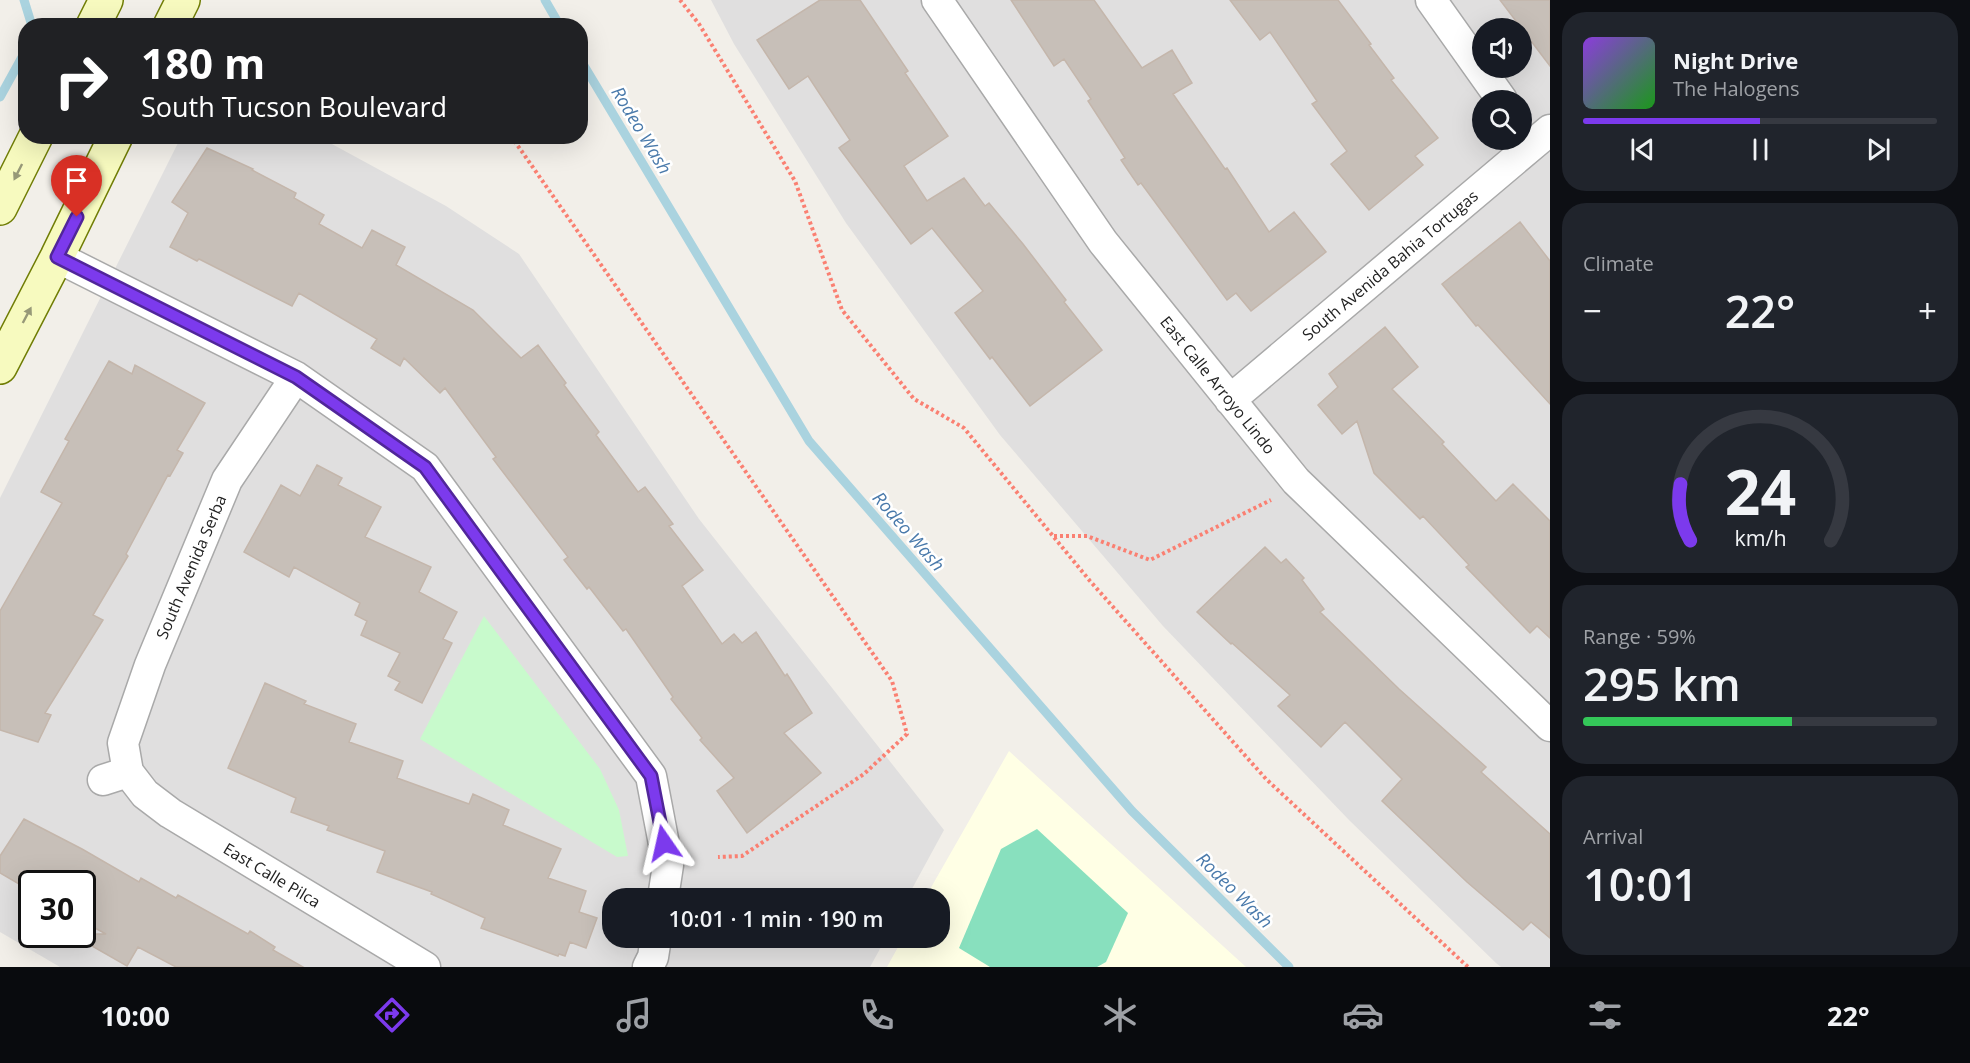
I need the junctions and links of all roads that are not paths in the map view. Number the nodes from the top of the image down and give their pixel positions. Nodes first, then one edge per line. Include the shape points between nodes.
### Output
1 (106, 0) edge
2 (183, 0) edge
3 (937, 0) edge
4 (1431, 0) edge
5 (97, 18) edge
6 (174, 18) edge
7 (1495, 90) edge
8 (1539, 140) edge
9 (32, 144) edge
10 (112, 144) edge
11 (0, 208) edge
12 (57, 257) junction
13 (0, 367) edge
14 (296, 377) junction
15 (1230, 400) junction
16 (1550, 726) edge
17 (115, 776) joint
18 (664, 888) edge
19 (654, 948) edge
20 (426, 967) edge
21 (648, 967) edge

1 - 5 main road
2 - 6 main road
3 - 15 street, East Calle Arroyo Lindo via 1102,242
4 - 7 street
8 - 15 street, South Avenida Bahia Tortugas
9 -> 11 main road
10 - 12 main road
13 -> 12 main road
12 - 14 street
14 - 17 street, South Avenida Serba via 227,480 150,665
14 - 18 street via 425,467 651,776 668,864
15 - 16 street, East Calle Arroyo Lindo via 1296,481
17 - 20 street, East Calle Pilca
19 - 21 street

